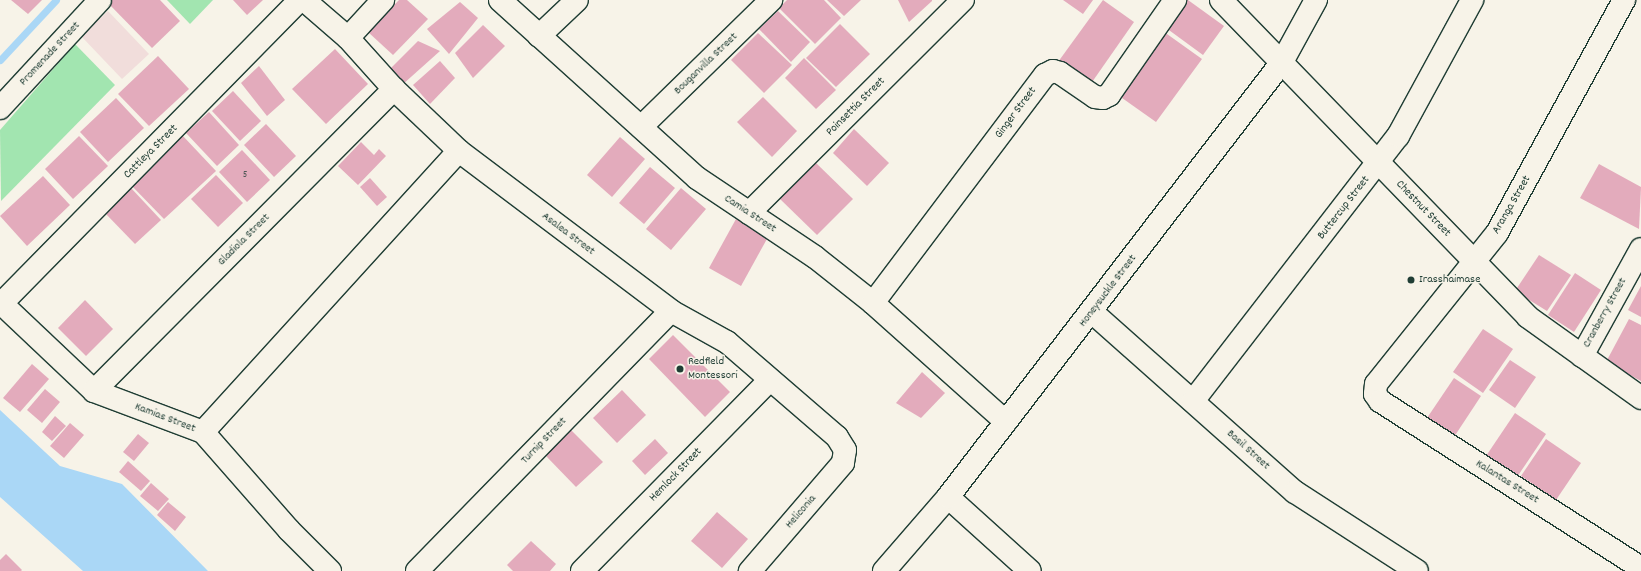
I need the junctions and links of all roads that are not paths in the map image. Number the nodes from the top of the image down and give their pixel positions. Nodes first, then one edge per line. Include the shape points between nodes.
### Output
1 (100, 0) edge
2 (300, 0) edge
3 (304, 0) edge
4 (383, 0) edge
5 (500, 0) edge
6 (577, 0) edge
7 (771, 0) edge
8 (962, 0) edge
9 (1175, 0) edge
10 (1221, 0) edge
11 (1316, 0) edge
12 (1472, 0) edge
13 (1624, 0) edge
14 (539, 36) junction
15 (348, 38) junction
16 (1282, 62) junction
17 (394, 89) junction
18 (0, 108) edge
19 (641, 127) junction
20 (459, 151) junction
21 (1379, 162) junction
22 (748, 213) junction
23 (1641, 249) edge
24 (1474, 262) junction
25 (1, 303) edge
26 (874, 303) junction
27 (670, 311) junction
28 (1092, 312) junction
29 (1582, 356) junction
30 (770, 380) junction
31 (94, 391) junction
32 (1375, 394) joint
33 (1641, 398) edge
34 (1193, 401) junction
35 (1006, 422) junction
36 (203, 432) junction
37 (845, 450) joint
38 (948, 498) junction
39 (1641, 568) edge
40 (330, 571) edge
41 (417, 571) edge
42 (582, 571) edge
43 (750, 571) edge
44 (884, 571) edge
45 (1030, 571) edge
46 (1417, 571) edge

1 - 18 street, Promenade Street
2 - 25 street, Cattleya Street
3 - 15 street, Asalea Street
4 - 15 street
5 - 14 street, Camia Street
6 - 14 street
7 - 19 street, Bouganvilla Street
8 - 22 street, Poinsettia Street
9 - 26 street, Ginger Street via 1109,95 1103,98 1096,97 1060,73 1053,71 1045,75
10 - 16 street, Chestnut Street
11 - 16 street, Honeysuckle Street
12 - 21 street, Buttercup Street via 1398,136
13 - 24 street, Aranga Street via 1497,233
14 - 19 street, Camia Street
15 - 17 street, Asalea Street
16 - 21 street, Chestnut Street
16 - 28 street, Honeysuckle Street
17 - 20 street, Asalea Street
17 - 31 street, Gladiola Street
19 - 22 street, Camia Street via 696,178
20 - 27 street, Asalea Street
20 - 36 street
21 - 24 street, Chestnut Street
21 - 34 street, Buttercup Street
22 - 26 street, Camia Street via 815,257
23 - 29 street, Cranberry Street
24 - 29 street, Chestnut Street via 1528,317
24 - 32 street, Aranga Street via 1376,384
25 - 31 street, Kamias Street
26 - 35 street, Camia Street
27 - 30 street, Asalea Street via 728,342
27 - 41 street, Turnip Street
28 - 34 street, Basil Street
28 - 35 street, Honeysuckle Street
29 - 33 street, Chestnut Street
30 - 37 street, Asalea Street via 837,437
30 - 42 street, Hemlock Street
31 - 36 street, Kamias Street
32 - 39 street, Kalantas Street via 1380,401
34 - 46 street, Basil Street via 1295,492
35 - 38 street, Honeysuckle Street
36 - 40 street, Kamias Street via 289,530
37 - 43 street, Heliconia via 843,463
38 - 44 street, Honeysuckle Street
38 - 45 street

